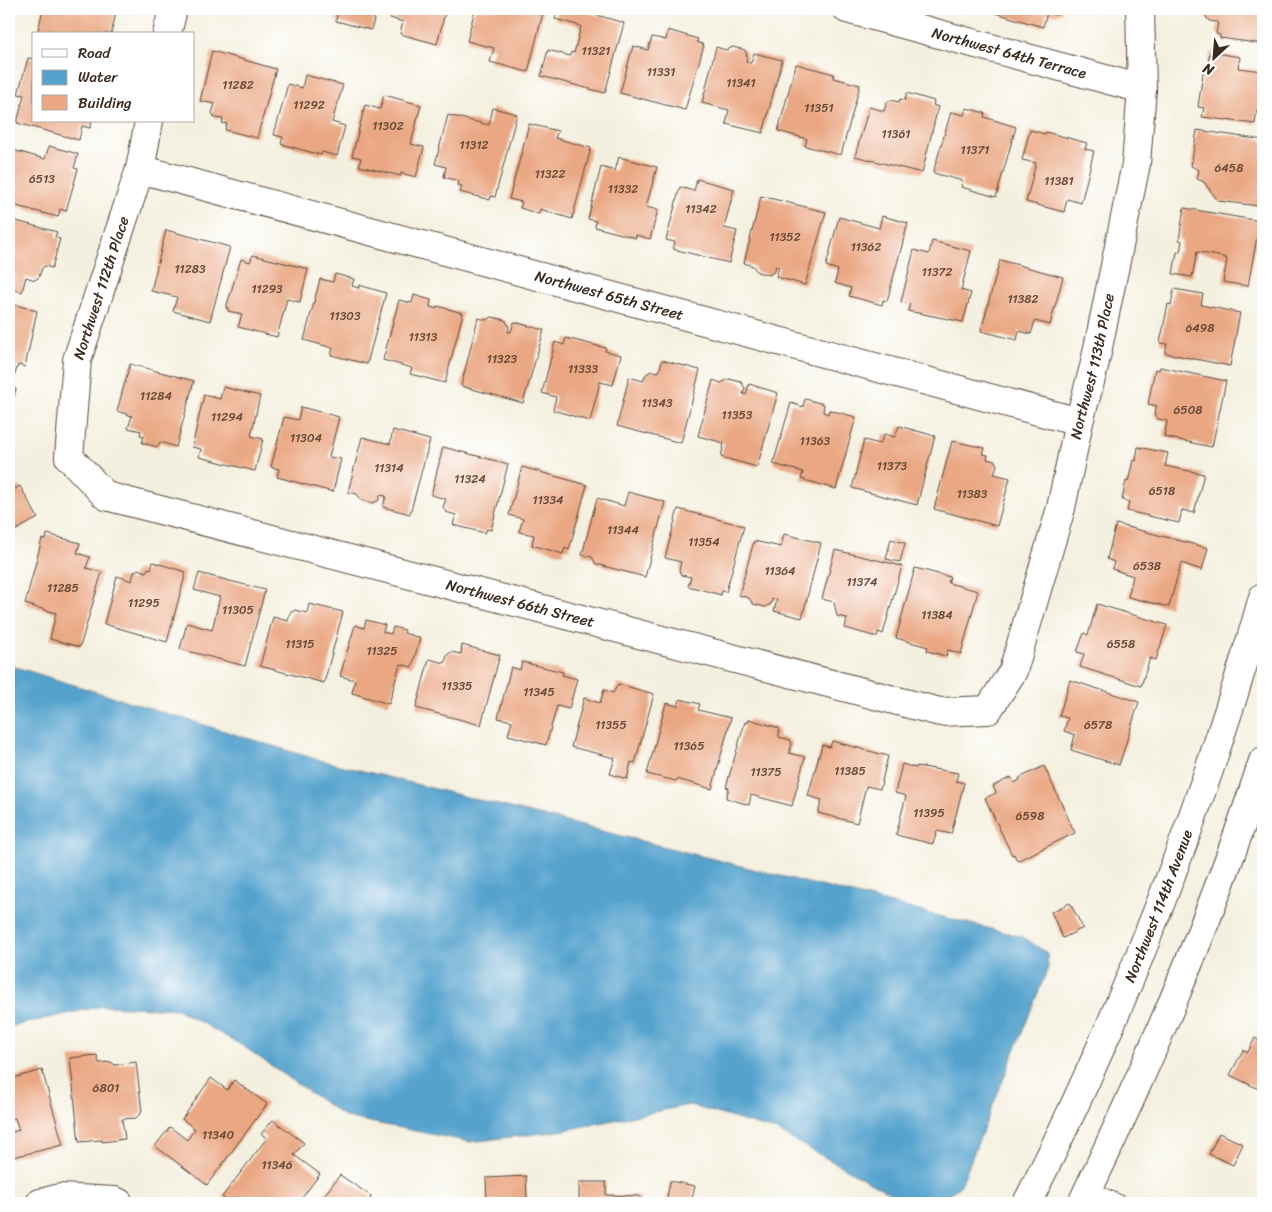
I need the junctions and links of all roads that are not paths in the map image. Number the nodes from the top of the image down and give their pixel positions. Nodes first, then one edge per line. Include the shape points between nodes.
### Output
1 (173, 9) edge
2 (847, 9) edge
3 (1140, 9) edge
4 (167, 32) edge
5 (1142, 89) junction
6 (149, 122) edge
7 (140, 169) junction
8 (1079, 422) junction
9 (70, 457) joint
10 (1263, 597) edge
11 (988, 710) joint
12 (1263, 760) edge
13 (1086, 1196) edge
14 (50, 1201) edge
15 (119, 1203) edge
16 (1027, 1203) edge
17 (1121, 1203) edge

1 - 4 street
2 - 5 street, Northwest 64th Terrace
3 - 5 street, Northwest 113th Place
5 - 8 street, Northwest 113th Place via 1136,164 1094,367
6 - 7 street, Northwest 112th Place
7 - 8 street, Northwest 65th Street
7 - 9 street, Northwest 112th Place via 77,360
8 - 11 street, Northwest 113th Place via 1061,508 1013,671
9 - 11 street, Northwest 66th Street via 106,496 940,712
10 - 16 street, Northwest 114th Avenue via 1200,795 1142,952
12 - 13 street via 1200,935 1144,1071
13 - 17 lane
14 - 15 street

